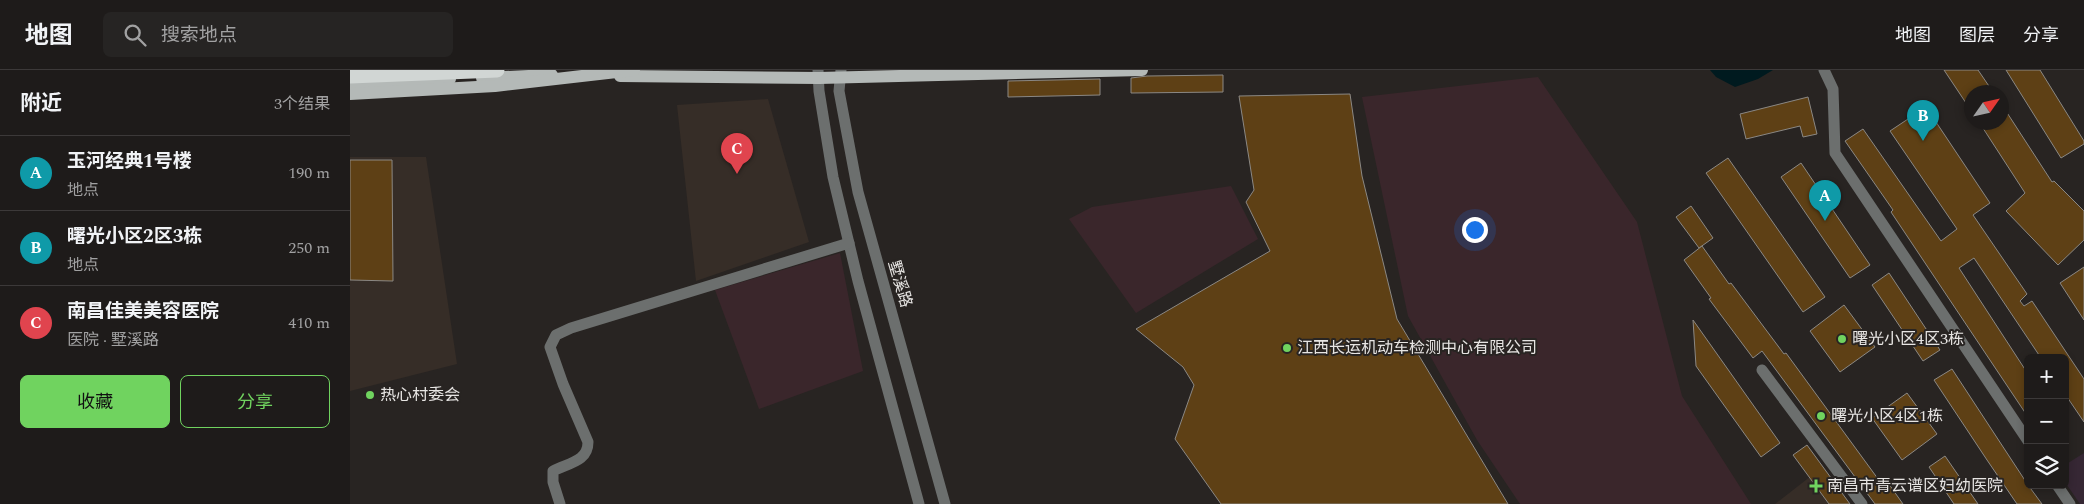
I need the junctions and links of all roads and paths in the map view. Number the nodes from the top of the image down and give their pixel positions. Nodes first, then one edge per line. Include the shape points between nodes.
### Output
1 (497, 70) edge
2 (634, 70) edge
3 (1142, 70) edge
4 (1824, 70) edge
5 (819, 74) edge
6 (840, 74) edge
7 (350, 76) edge
8 (350, 84) edge
9 (350, 94) edge
10 (849, 243) junction
11 (1762, 370) dead end
12 (2024, 435) edge
13 (2060, 489) edge
14 (560, 504) edge
15 (919, 504) edge
16 (945, 504) edge
17 (1862, 504) edge
18 (2070, 504) edge

1 - 7 highway
2 - 9 main road, bridge via 494,86
3 - 6 main road
4 - 12 street via 1834,89 1835,154
5 - 6 main road
5 - 8 main road via 535,75
5 - 10 street via 833,177
6 - 16 street, 墅溪路 via 839,91 858,192
10 - 14 street via 556,335 550,348 588,442 585,456 553,471
10 - 15 street
11 - 17 street
13 - 18 street

